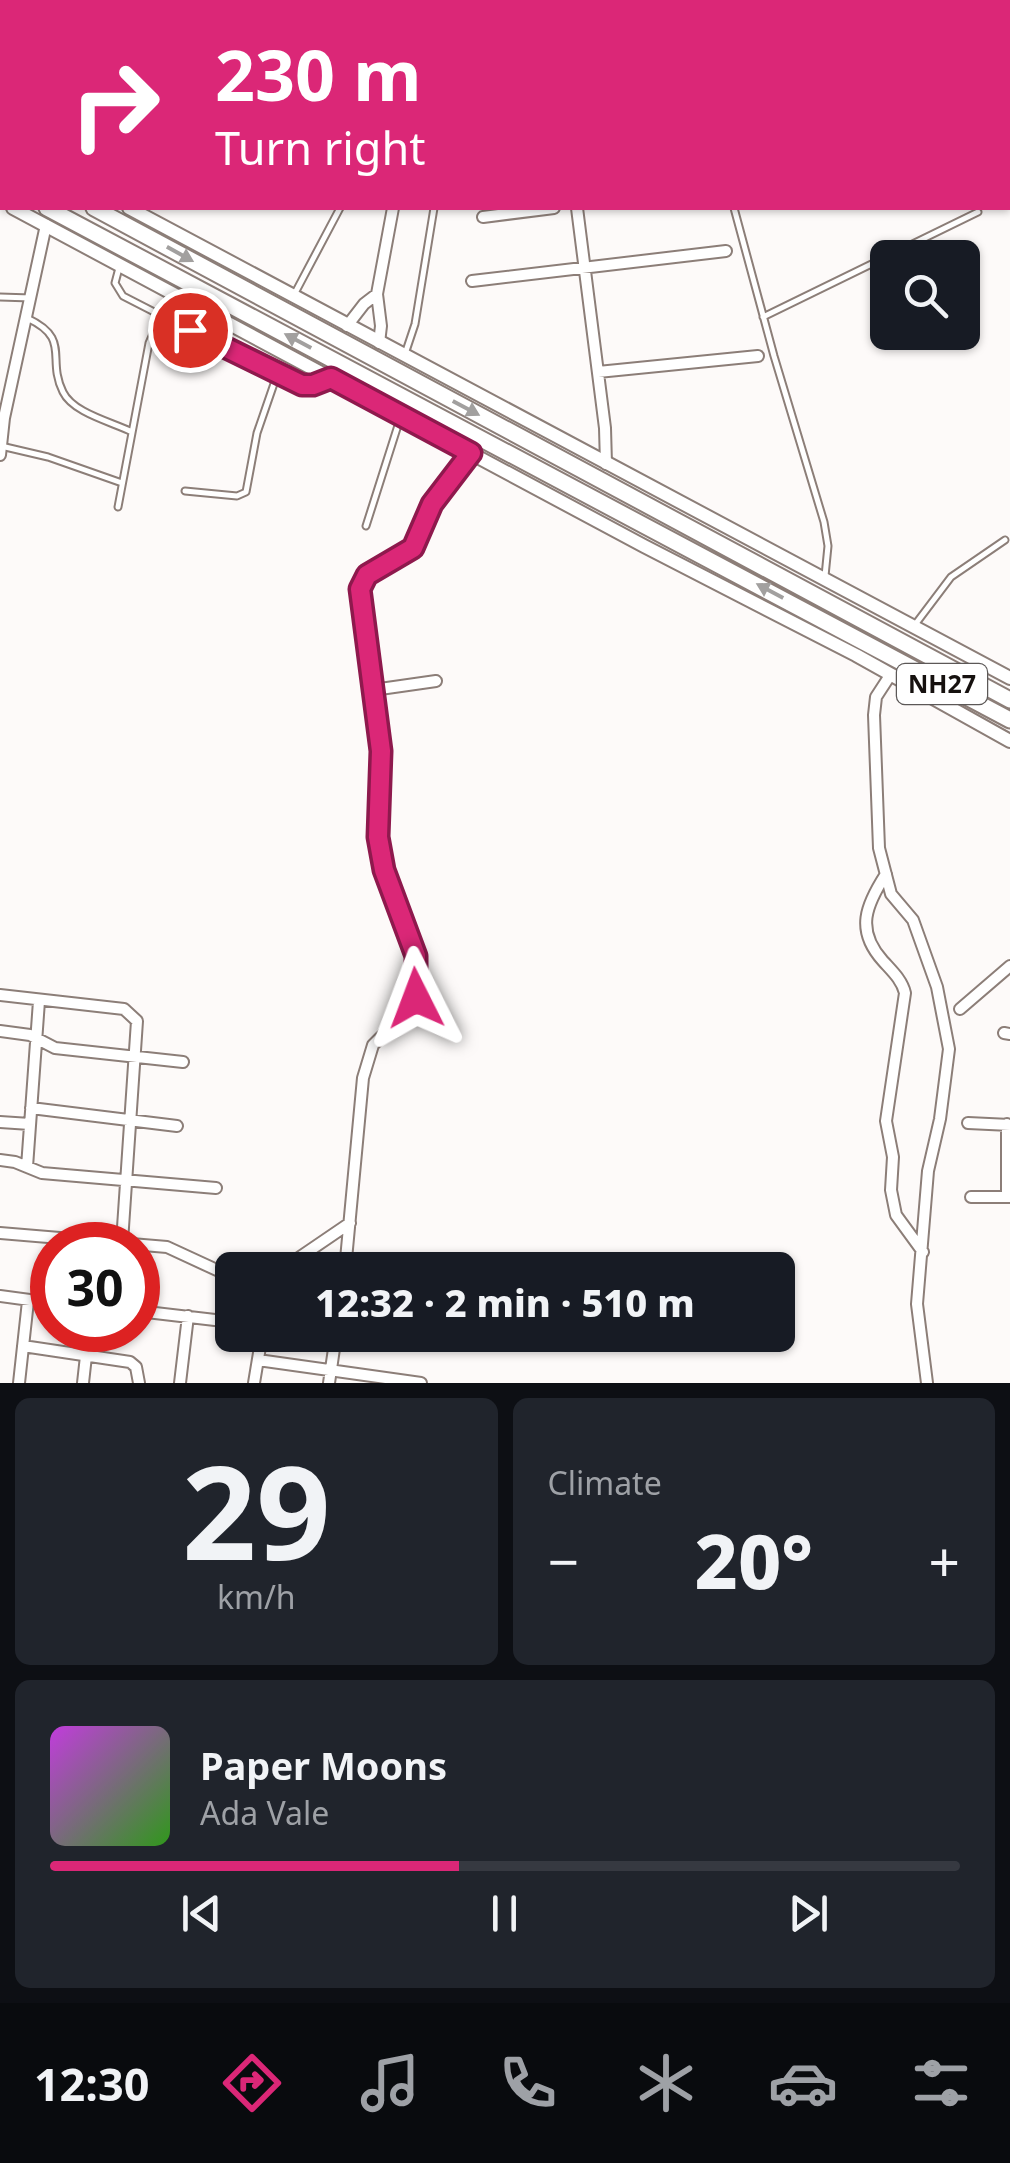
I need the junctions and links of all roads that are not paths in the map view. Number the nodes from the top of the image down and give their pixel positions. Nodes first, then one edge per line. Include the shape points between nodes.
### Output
1 (17, 210) edge
2 (52, 210) edge
3 (98, 210) edge
4 (134, 210) edge
5 (339, 210) edge
6 (393, 210) edge
7 (434, 210) edge
8 (536, 210) edge
9 (577, 210) edge
10 (735, 210) edge
11 (978, 212) dead end
12 (484, 216) dead end
13 (46, 225) junction
14 (726, 251) dead end
15 (120, 265) junction
16 (585, 268) junction
17 (472, 282) dead end
18 (172, 292) junction
19 (377, 294) junction
20 (293, 296) junction
21 (0, 297) edge
22 (31, 298) junction
23 (161, 316) junction
24 (764, 317) junction
25 (27, 318) junction
26 (347, 326) junction
27 (380, 343) junction
28 (404, 356) junction
29 (758, 356) dead end
30 (598, 372) junction
31 (277, 375) junction
32 (331, 378) junction
33 (401, 416) junction
34 (132, 432) junction
35 (1, 446) edge
36 (471, 453) junction
37 (0, 455) edge
38 (606, 464) junction
39 (122, 484) junction
40 (186, 491) dead end
41 (118, 507) dead end
42 (366, 526) dead end
43 (1005, 540) dead end
44 (824, 581) junction
45 (912, 628) junction
46 (889, 677) junction
47 (1010, 678) edge
48 (436, 681) dead end
49 (373, 690) junction
50 (1010, 700) edge
51 (1010, 720) edge
52 (1010, 741) edge
53 (886, 874) junction
54 (1010, 966) edge
55 (0, 995) edge
56 (39, 1001) junction
57 (960, 1009) dead end
58 (0, 1032) edge
59 (36, 1037) junction
60 (135, 1056) junction
61 (183, 1062) dead end
62 (31, 1108) junction
63 (130, 1120) junction
64 (0, 1122) edge
65 (968, 1123) dead end
66 (30, 1124) junction
67 (1009, 1124) edge
68 (177, 1126) dead end
69 (0, 1160) edge
70 (27, 1167) junction
71 (125, 1180) junction
72 (216, 1188) dead end
73 (971, 1197) dead end
74 (1009, 1197) edge
75 (123, 1222) edge
76 (350, 1222) junction
77 (0, 1233) edge
78 (30, 1235) edge
79 (160, 1246) edge
80 (307, 1252) edge
81 (346, 1252) edge
82 (923, 1252) junction
83 (215, 1269) edge
84 (0, 1296) edge
85 (28, 1301) joint
86 (160, 1313) edge
87 (188, 1316) junction
88 (215, 1320) edge
89 (23, 1346) junction
90 (259, 1352) edge
91 (334, 1352) edge
92 (86, 1356) junction
93 (258, 1360) junction
94 (330, 1377) edge
95 (402, 1382) edge
96 (20, 1383) edge
97 (83, 1383) edge
98 (140, 1383) edge
99 (180, 1383) edge
100 (254, 1383) edge
101 (420, 1383) edge
102 (927, 1383) edge

1 - 13 street
51 -> 2 highway, NH27
3 -> 50 highway, NH27
4 - 20 street
5 - 20 lane
6 - 19 street
7 - 28 lane
8 - 12 street
9 - 16 street
10 - 24 lane
11 - 24 lane
13 - 15 street
13 - 22 street
14 - 16 street
15 - 18 street
15 - 23 lane via 117,290
16 - 17 street
16 - 30 street
18 - 23 lane
18 - 32 street
19 - 26 street
19 - 27 street
20 - 26 street
21 - 22 lane
22 - 25 street
23 - 31 lane
23 - 34 lane
24 - 44 lane via 824,522
25 - 34 lane via 54,340 60,383 70,400
25 - 35 street
26 - 27 street
27 - 28 street
28 - 38 street
29 - 30 street
30 - 38 street
31 - 32 lane via 302,385
31 - 40 lane via 246,492
32 - 33 street
33 - 36 street
33 - 42 lane
34 - 39 lane
35 - 37 street
35 - 39 lane
36 - 46 street
36 - 49 street via 432,504 413,548 362,581
38 - 44 street
39 - 41 lane
43 - 45 lane via 951,577
44 - 45 street
45 - 47 street
46 - 52 street
46 - 53 street via 876,696 874,715 876,831
48 - 49 street
49 - 76 street via 381,751 378,837 418,966 418,990 373,1045 363,1078
53 - 82 street via 891,894 916,928 949,1049 928,1171
53 - 82 street via 869,900 867,934 906,993 886,1121 892,1201 900,1225
54 - 57 street
55 - 56 street
56 - 59 street
56 - 60 street via 124,1009 137,1021
58 - 59 street
59 - 60 street via 55,1048
59 - 62 street
60 - 61 street
60 - 63 street
62 - 63 street
62 - 66 street
63 - 68 street
63 - 71 street
64 - 66 street
65 - 67 street
66 - 70 street
67 - 74 street
69 - 70 street
70 - 71 street
71 - 72 street
71 - 75 street
73 - 74 street
76 - 80 street
76 - 81 street
77 - 78 street
79 - 83 street
82 - 102 street via 917,1314
84 - 85 street
85 - 89 street
86 - 87 street
87 - 88 street
87 - 99 street
89 - 92 street
89 - 96 street
90 - 93 street
91 - 94 street
92 - 97 street
92 - 98 street via 130,1362
93 - 94 street
93 - 100 street
94 - 95 street
95 - 101 street

